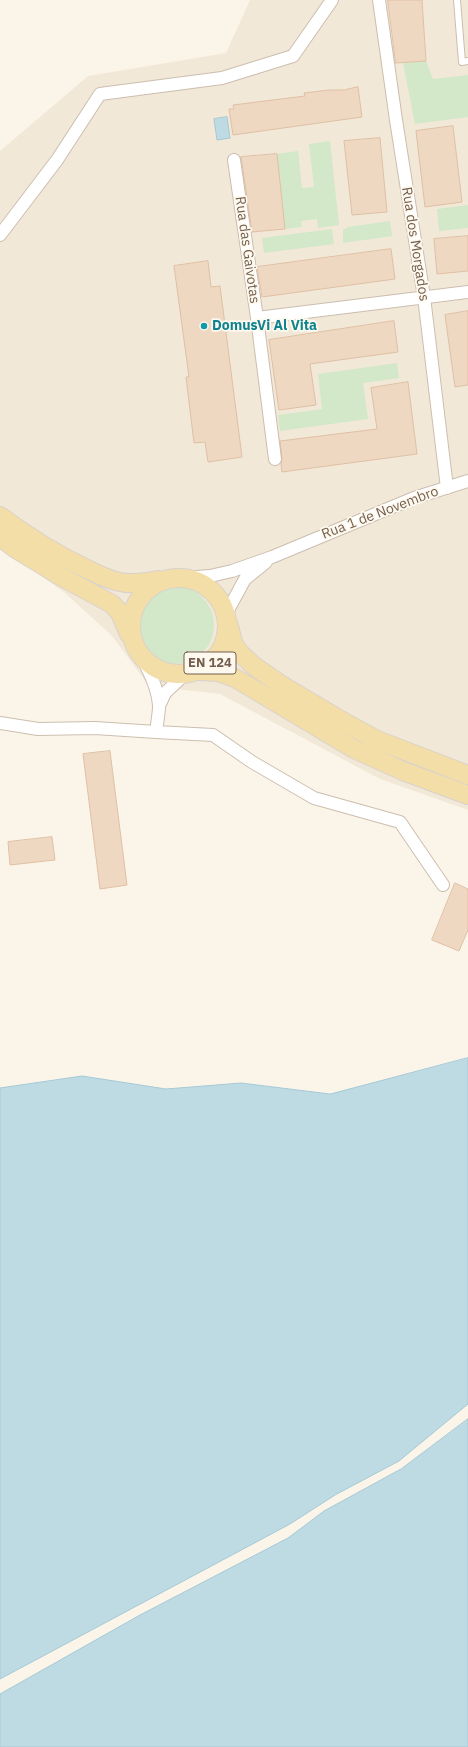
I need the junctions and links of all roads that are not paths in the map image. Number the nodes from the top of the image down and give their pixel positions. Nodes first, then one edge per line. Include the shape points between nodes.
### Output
1 (332, 0) edge
2 (379, 0) edge
3 (458, 0) edge
4 (468, 61) edge
5 (234, 160) dead end
6 (0, 235) edge
7 (468, 292) edge
8 (424, 297) junction
9 (257, 318) junction
10 (275, 458) dead end
11 (468, 482) edge
12 (447, 488) junction
13 (0, 516) edge
14 (0, 538) edge
15 (272, 556) junction
16 (179, 578) junction
17 (226, 618) junction
18 (138, 651) junction
19 (192, 672) junction
20 (159, 706) junction
21 (0, 723) edge
22 (156, 732) junction
23 (468, 775) edge
24 (468, 795) edge
25 (443, 885) dead end

1 - 6 street via 293,56 222,78 100,94 57,160
2 - 8 street, Rua dos Morgados
3 - 4 lane via 462,62
5 - 9 street, Rua das Gaivotas
7 - 8 street
8 - 9 street
8 - 12 street, Rua dos Morgados
9 - 10 street, Rua das Gaivotas
11 - 12 street, Rua 1 de Novembro
12 - 15 street, Rua 1 de Novembro via 414,498
13 - 16 main road, EN 124 via 68,560 104,578 136,584
14 - 18 main road, EN 124 via 62,577 112,604 120,614
15 - 16 street via 232,571 210,576
15 - 17 street via 245,579
16 - 17 main road, EN 124 via 198,581 210,589 220,600
16 - 18 main road via 160,581 147,589 138,601 132,614 131,629
17 - 19 main road, EN 124 via 226,637 221,650 211,662
17 - 23 main road, EN 124 via 234,645 240,653 280,684 377,740
18 - 19 main road, EN 124 via 155,668 169,674
18 - 20 street via 152,678
19 - 20 street via 165,693
19 - 24 main road, EN 124 via 218,672 235,678 354,749 403,772
20 - 22 street
21 - 22 street via 38,729 96,728
22 - 25 street via 213,735 252,762 314,798 400,822

